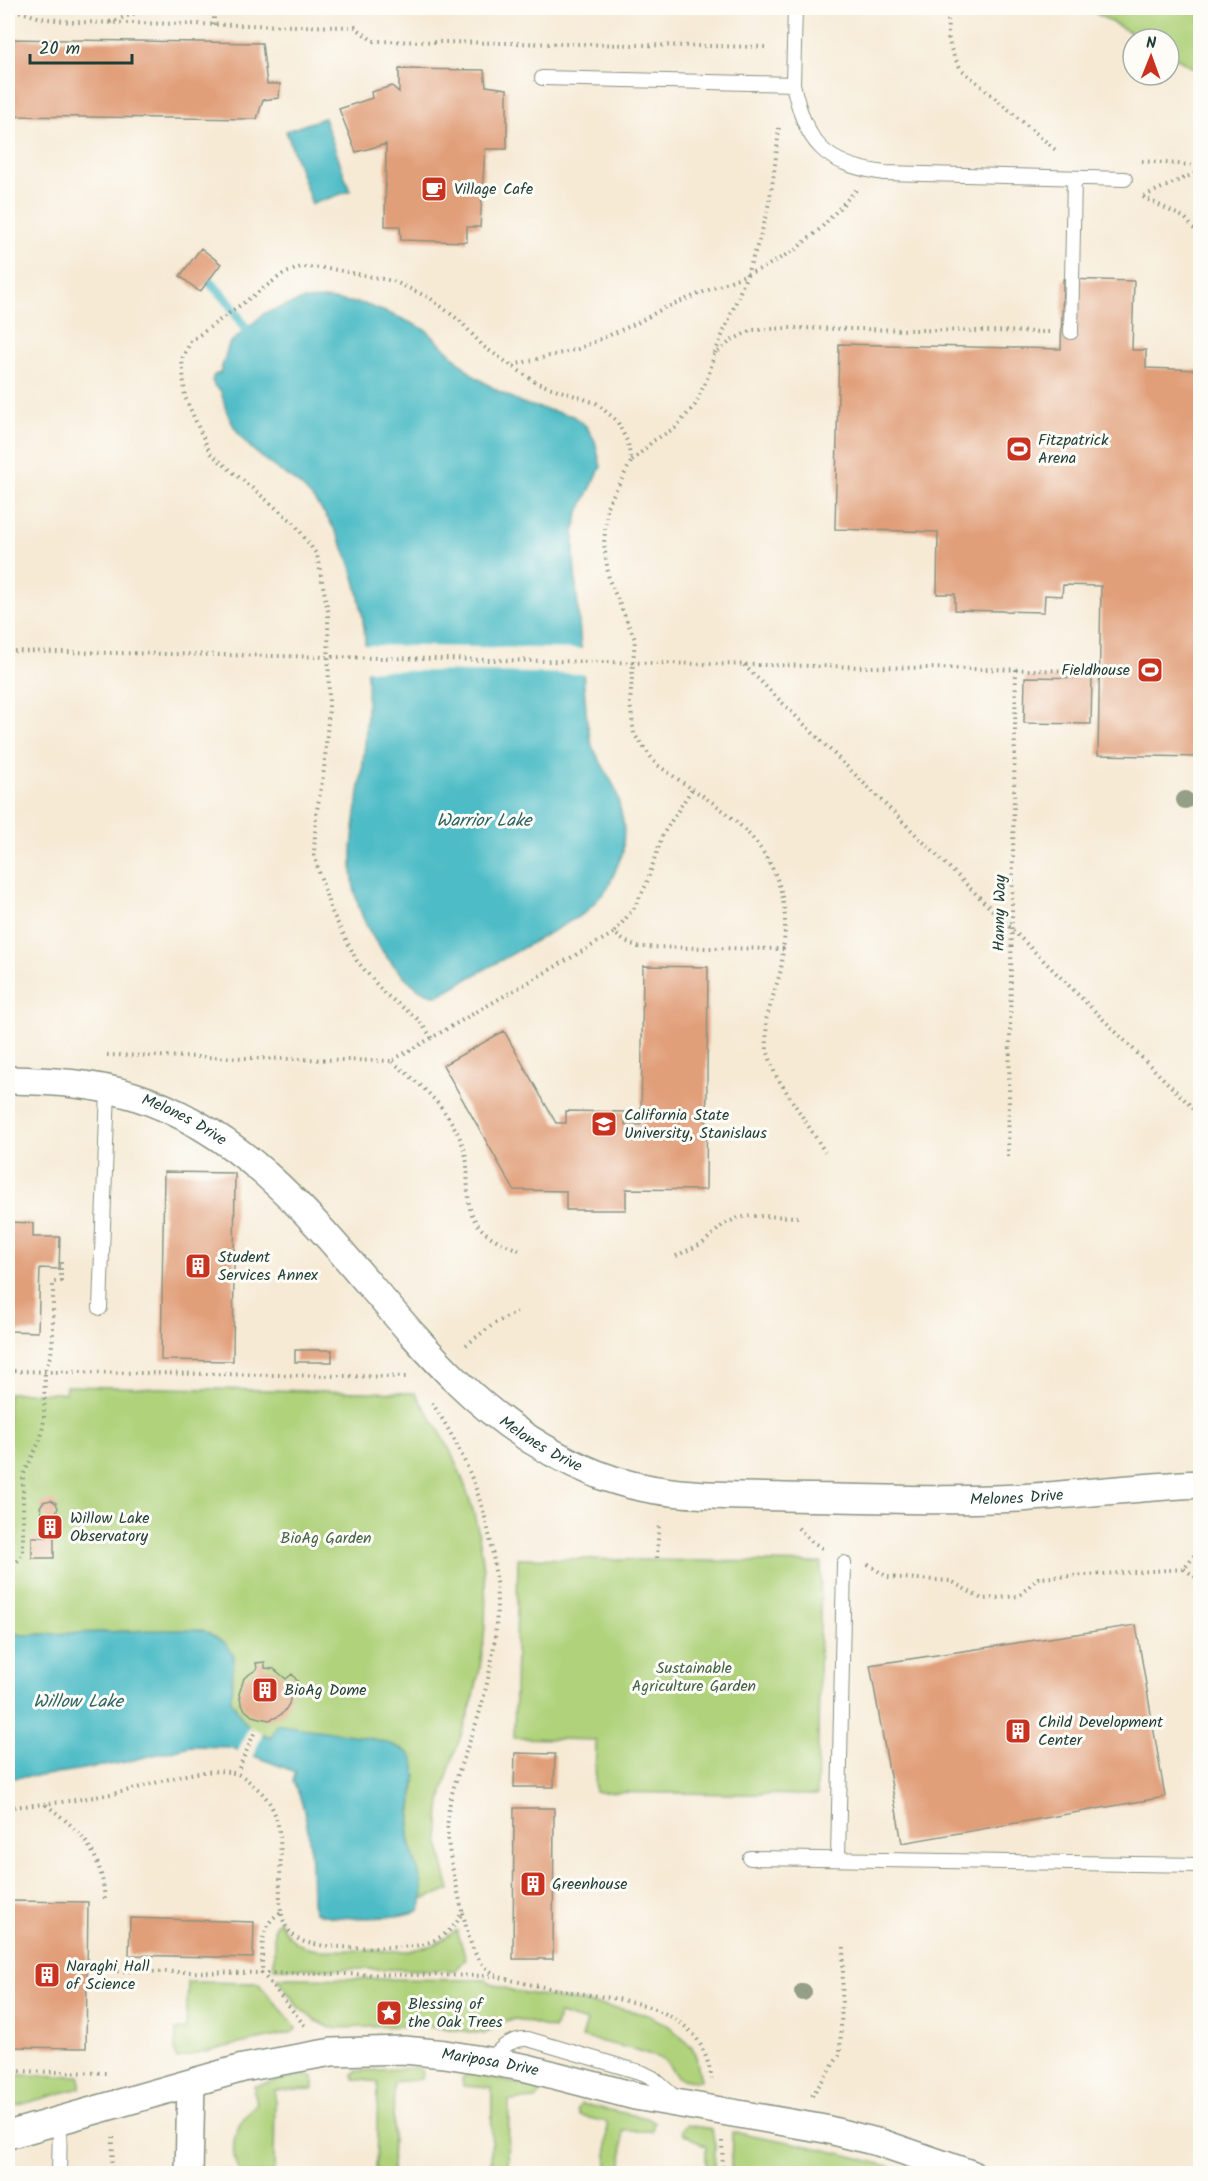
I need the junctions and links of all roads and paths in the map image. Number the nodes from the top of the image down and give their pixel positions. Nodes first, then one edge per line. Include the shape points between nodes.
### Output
1 (8, 8) edge
2 (150, 8) edge
3 (214, 8) edge
4 (795, 8) edge
5 (950, 8) edge
6 (106, 23) junction
7 (214, 25) junction
8 (779, 47) dead end
9 (542, 78) dead end
10 (793, 84) junction
11 (779, 125) dead end
12 (1064, 157) dead end
13 (1132, 160) dead end
14 (1200, 169) edge
15 (1074, 178) junction
16 (1125, 179) dead end
17 (859, 187) dead end
18 (1200, 236) edge
19 (746, 274) junction
20 (1071, 332) joint
21 (714, 355) junction
22 (512, 366) junction
23 (631, 462) junction
24 (8, 651) edge
25 (330, 657) junction
26 (632, 663) junction
27 (743, 664) junction
28 (1016, 669) junction
29 (1088, 670) dead end
30 (692, 789) junction
31 (1012, 930) junction
32 (614, 933) junction
33 (783, 949) junction
34 (432, 1038) junction
35 (97, 1056) dead end
36 (391, 1060) junction
37 (8, 1080) edge
38 (108, 1089) junction
39 (1200, 1115) edge
40 (825, 1152) dead end
41 (1008, 1157) dead end
42 (802, 1217) dead end
43 (519, 1250) dead end
44 (676, 1256) dead end
45 (61, 1259) dead end
46 (100, 1308) dead end
47 (517, 1312) dead end
48 (458, 1351) dead end
49 (8, 1371) edge
50 (45, 1371) junction
51 (415, 1378) dead end
52 (426, 1394) dead end
53 (1200, 1484) edge
54 (659, 1512) dead end
55 (794, 1524) dead end
56 (1200, 1548) edge
57 (657, 1558) dead end
58 (844, 1563) junction
59 (8, 1569) edge
60 (1184, 1569) junction
61 (1200, 1580) edge
62 (256, 1729) dead end
63 (238, 1768) dead end
64 (46, 1805) junction
65 (8, 1807) edge
66 (750, 1858) dead end
67 (838, 1859) junction
68 (1200, 1865) edge
69 (105, 1903) dead end
70 (462, 1911) junction
71 (280, 1913) junction
72 (844, 1943) dead end
73 (105, 1971) dead end
74 (262, 1973) junction
75 (496, 1976) junction
76 (311, 2033) dead end
77 (8, 2071) edge
78 (110, 2073) dead end
79 (712, 2082) dead end
80 (191, 2084) junction
81 (808, 2101) dead end
82 (60, 2121) junction
83 (8, 2135) edge
84 (113, 2137) dead end
85 (722, 2139) dead end
86 (192, 2171) edge
87 (59, 2174) edge
88 (112, 2174) edge
89 (723, 2174) edge
90 (971, 2174) edge

1 - 6 path via 40,18
2 - 6 path
3 - 7 path
4 - 10 lane
5 - 12 path via 946,27 952,54 961,69
6 - 7 path
7 - 8 path via 355,27 373,41
9 - 10 lane
10 - 15 lane via 810,135 830,155 857,168 884,173
11 - 19 path via 764,223
13 - 14 path
14 - 18 path via 1142,196 1185,218
15 - 16 lane
15 - 20 lane
17 - 19 path via 796,249
19 - 21 path
19 - 22 path via 578,349
20 - 21 path via 752,330
21 - 23 path via 695,405 675,428 653,441
22 - 23 path via 537,382 596,403 617,421 628,443
22 - 25 path via 430,298 393,281 327,268 301,267 283,274 191,341 182,359 185,397 210,453 294,523 317,555 328,611
23 - 26 path via 607,506 604,544 609,580 635,639
24 - 25 path
25 - 26 path
25 - 34 path via 324,770 314,855 330,908 357,961 385,994 418,1019
26 - 27 path
26 - 30 path via 630,703 634,734 656,764
27 - 28 path
27 - 31 path
28 - 29 path
28 - 31 path, Hanny Way
30 - 32 path via 663,834 634,908
30 - 33 path via 742,825 762,849 776,875 784,905
31 - 39 path
31 - 41 path, Hanny Way
32 - 33 path via 638,947
32 - 34 path
33 - 40 path via 766,1020 767,1050 775,1074
34 - 36 path
35 - 36 path
36 - 43 path via 426,1089 454,1129 465,1152 473,1217 483,1232
37 - 38 street, Melones Drive
38 - 46 lane
38 - 53 street, Melones Drive via 136,1097 197,1125 262,1171 312,1218 474,1398 536,1444 601,1476 700,1495 919,1499 1019,1498
42 - 44 path via 738,1218 724,1224 703,1243
45 - 50 path via 61,1281 53,1282 53,1335
47 - 48 path
49 - 50 path
50 - 51 path
50 - 59 path via 43,1429 23,1476 23,1552
52 - 70 path via 450,1431 476,1486 495,1577 496,1626 488,1678 448,1814 449,1843
54 - 57 path
55 - 58 path
56 - 60 path
58 - 60 path via 868,1564 887,1577 951,1581 982,1599 1019,1596 1038,1578
58 - 67 lane
60 - 61 path
62 - 63 path
64 - 65 path
64 - 69 path via 91,1847 102,1875
64 - 71 path via 196,1774 236,1774 261,1792 278,1819
66 - 67 lane
67 - 68 lane
70 - 71 path via 453,1927 439,1938 395,1947 314,1945 289,1931
70 - 75 path via 475,1955
71 - 74 path via 264,1932
72 - 81 path via 840,2054
73 - 74 path
74 - 75 path
74 - 76 path
75 - 79 path via 632,2001 665,2014 693,2034
77 - 78 path
80 - 82 street, Mariposa Drive
80 - 86 street
80 - 90 street, Mariposa Drive via 243,2068 332,2052 404,2050 445,2054 527,2068 624,2094 852,2135
82 - 83 street, Mariposa Drive
82 - 87 lane
84 - 88 path
85 - 89 path

